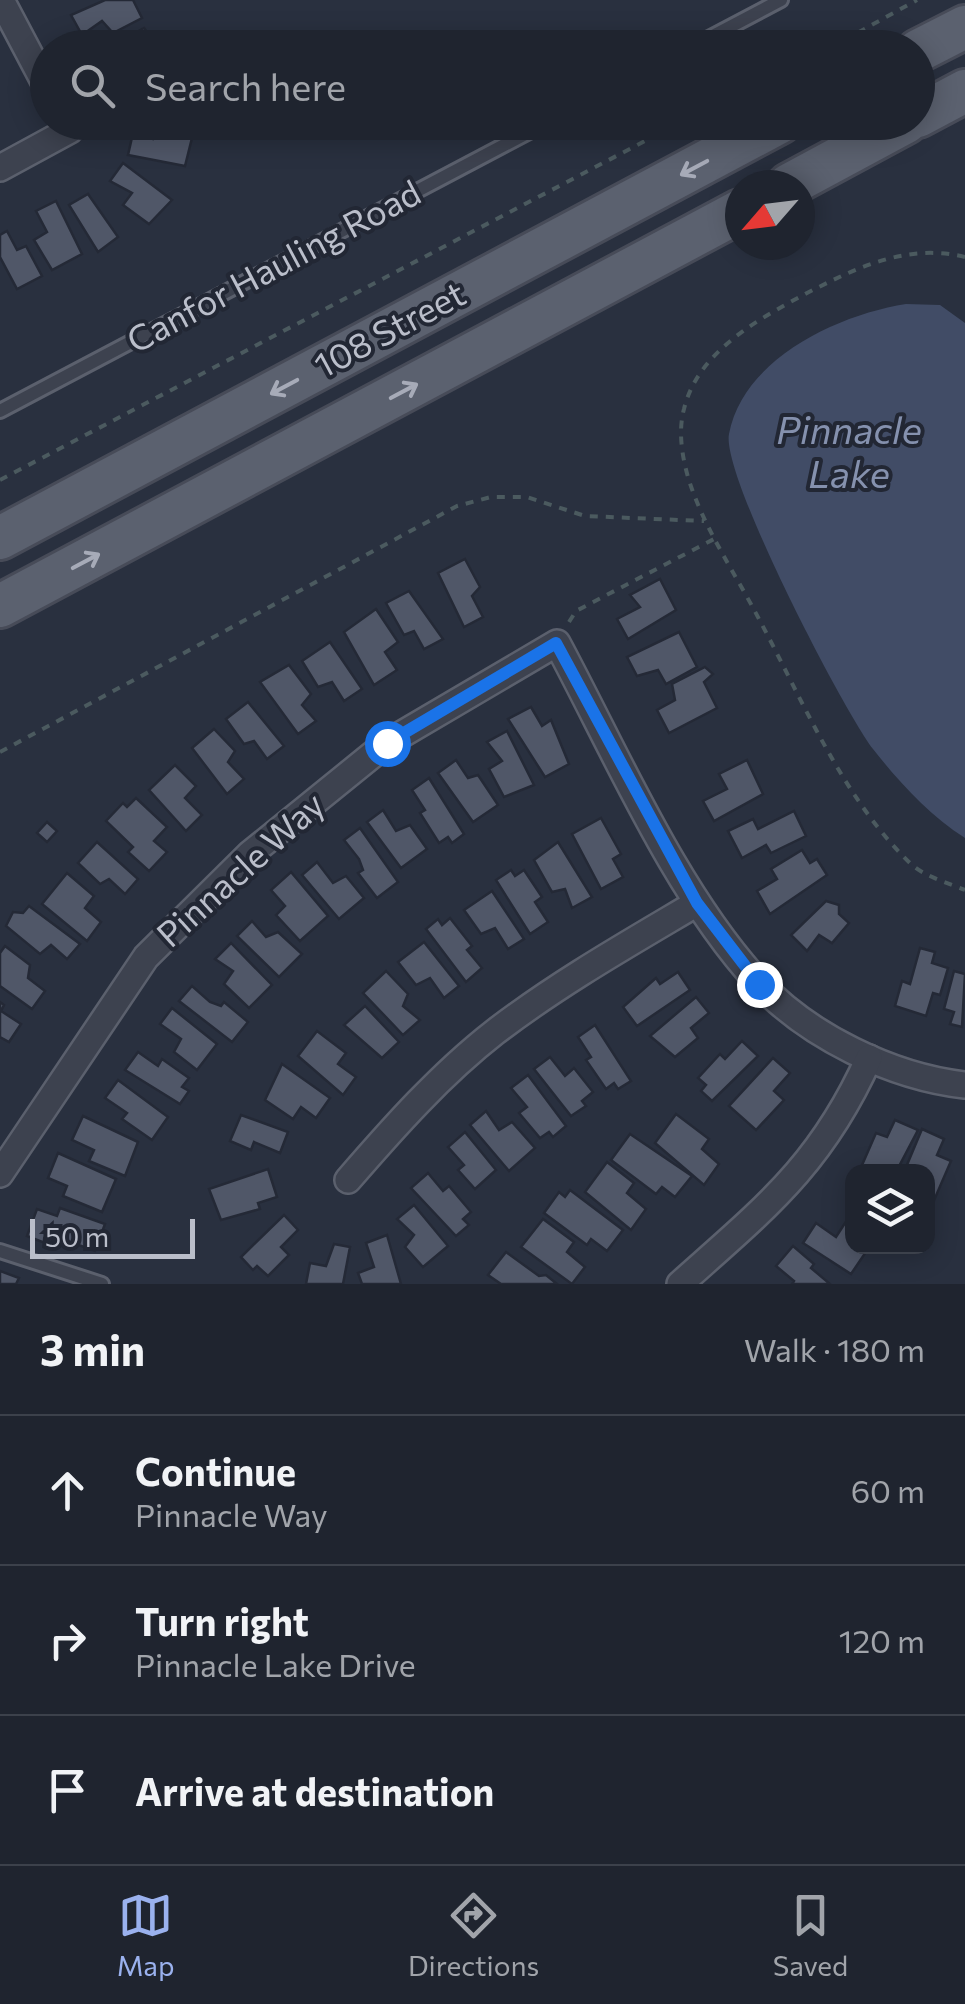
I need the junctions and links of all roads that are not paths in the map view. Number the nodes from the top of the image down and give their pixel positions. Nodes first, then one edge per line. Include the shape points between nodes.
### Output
1 (0, 0) edge
2 (781, 0) edge
3 (965, 27) edge
4 (724, 30) edge
5 (935, 43) edge
6 (30, 56) edge
7 (965, 91) edge
8 (935, 107) edge
9 (45, 140) edge
10 (514, 140) edge
11 (746, 140) edge
12 (873, 140) edge
13 (0, 168) edge
14 (815, 171) edge
15 (725, 219) edge
16 (0, 411) edge
17 (0, 538) edge
18 (0, 606) edge
19 (697, 903) junction
20 (868, 1058) junction
21 (965, 1085) edge
22 (0, 1174) edge
23 (348, 1180) dead end
24 (0, 1251) edge
25 (102, 1284) edge
26 (680, 1284) edge

1 - 6 street
2 - 4 lane
3 - 5 main road
7 - 8 main road
9 - 13 street
10 - 16 lane, Canfor Hauling Road
11 -> 17 main road, 108 Street
12 - 14 main road
18 -> 15 main road, 108 Street
19 - 20 street via 759,984
19 - 22 street, Pinnacle Way via 556,643 387,743 250,854 146,957
19 - 23 street via 568,979 492,1035 396,1124
20 - 21 street
20 - 26 street via 844,1114 788,1189
24 - 25 lane

